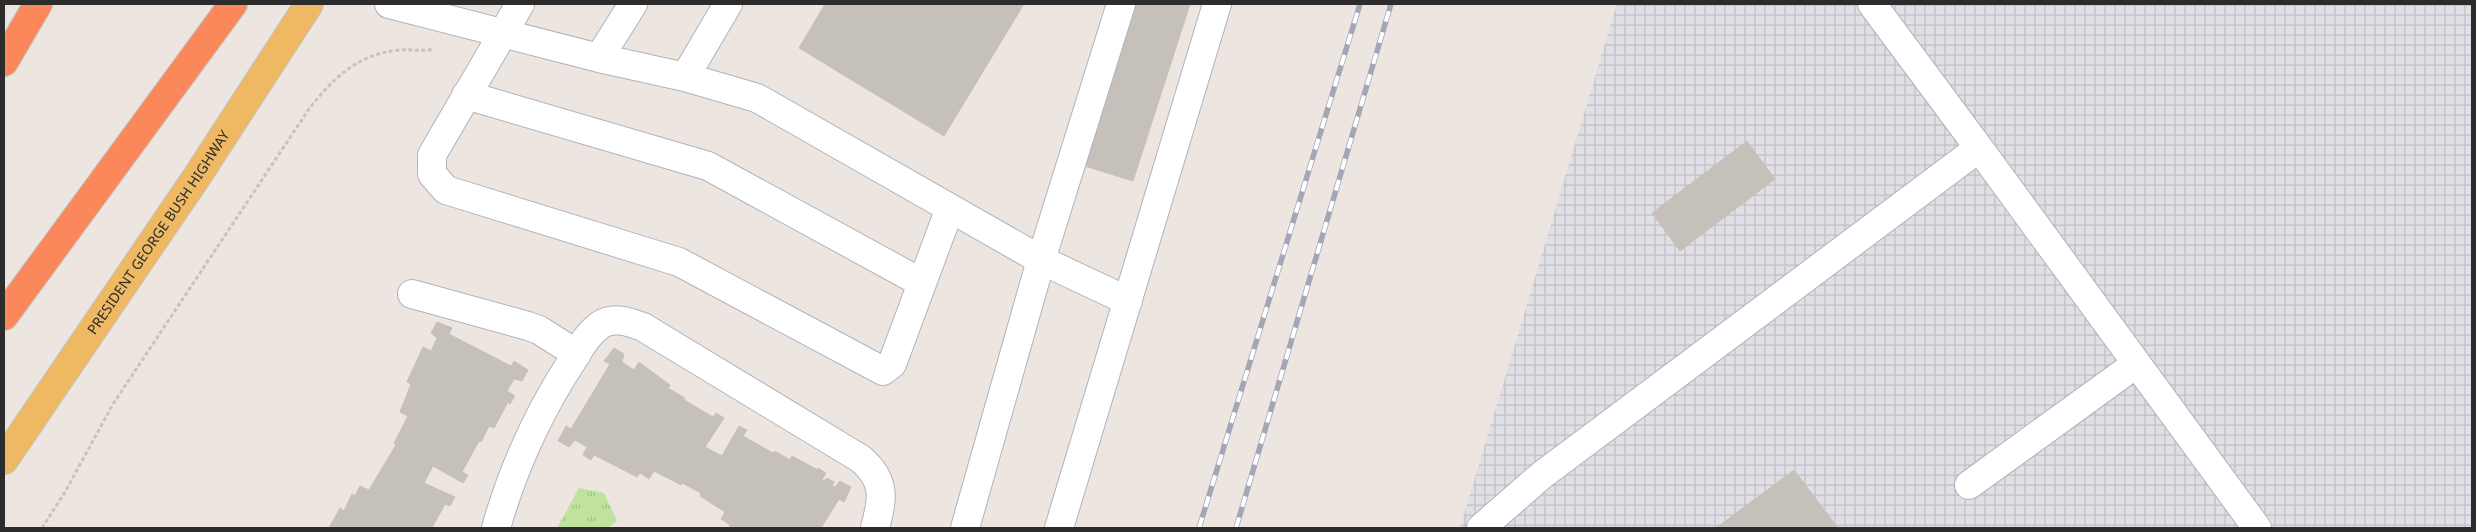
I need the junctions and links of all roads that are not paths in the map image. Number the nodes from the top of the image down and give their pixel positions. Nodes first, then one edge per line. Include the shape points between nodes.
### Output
1 (38, 4) edge
2 (233, 4) edge
3 (309, 4) edge
4 (389, 4) edge
5 (520, 4) edge
6 (633, 4) edge
7 (728, 4) edge
8 (1121, 4) edge
9 (1218, 4) edge
10 (1872, 4) edge
11 (502, 33) junction
12 (599, 58) junction
13 (4, 62) edge
14 (685, 77) junction
15 (466, 95) junction
16 (1979, 148) junction
17 (950, 208) junction
18 (1041, 260) junction
19 (922, 283) junction
20 (412, 294) dead end
21 (1128, 301) junction
22 (4, 316) edge
23 (577, 354) junction
24 (2136, 364) junction
25 (4, 460) edge
26 (1969, 485) dead end
27 (496, 528) edge
28 (875, 528) edge
29 (965, 528) edge
30 (1060, 528) edge
31 (1481, 528) edge
32 (2257, 528) edge

1 - 13 highway
2 - 22 highway
3 - 25 main road, PRESIDENT GEORGE BUSH HIGHWAY via 198,175
4 - 11 lane
5 - 11 lane
6 - 12 lane
7 - 14 lane
8 - 18 lane
9 - 21 lane
10 - 16 lane
11 - 12 lane
11 - 15 lane
12 - 14 lane
14 - 17 lane via 756,98
15 - 19 lane via 708,166
15 - 19 lane via 432,155 432,174 446,190 679,262 883,371 892,364
16 - 24 lane
16 - 31 lane via 1542,475
17 - 18 lane
17 - 19 lane
18 - 21 lane
18 - 29 lane
20 - 23 lane via 528,326
21 - 30 lane
23 - 27 lane via 520,454
23 - 28 lane via 589,334 601,324 614,320 643,327 871,468 882,493
24 - 26 lane
24 - 32 lane

